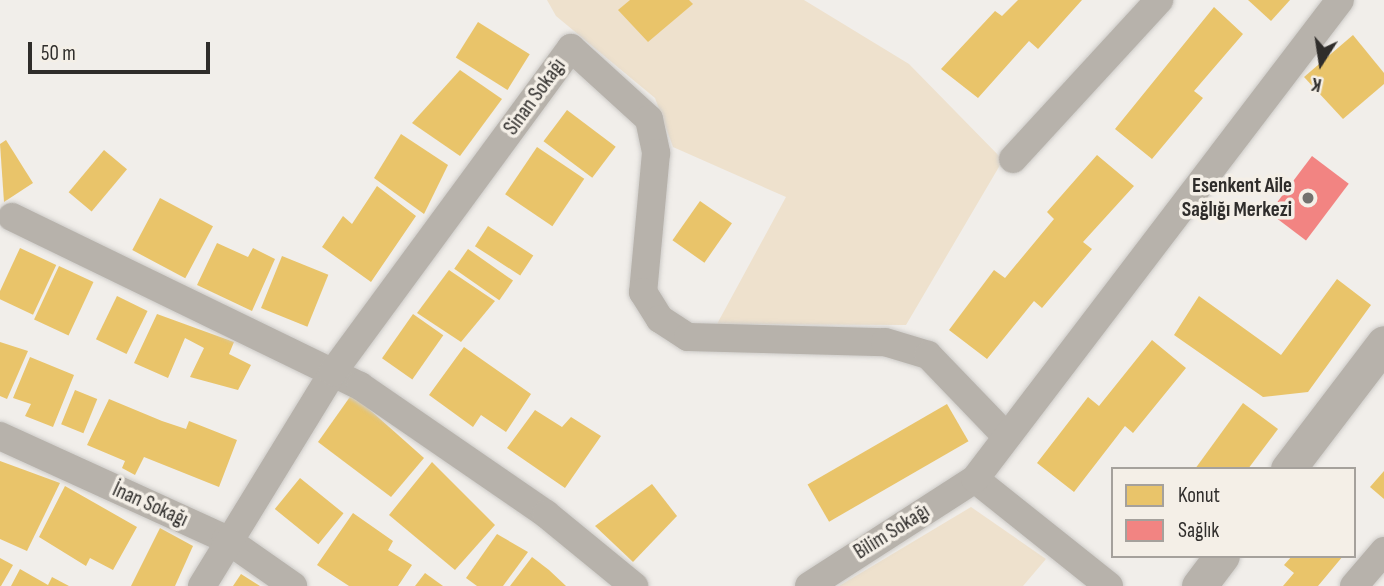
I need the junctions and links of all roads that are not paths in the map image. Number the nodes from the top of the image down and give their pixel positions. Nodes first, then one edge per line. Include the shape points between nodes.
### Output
1 (1158, 0) edge
2 (1340, 0) edge
3 (1013, 159) dead end
4 (12, 217) dead end
5 (1384, 343) edge
6 (333, 372) junction
7 (0, 436) edge
8 (1006, 436) junction
9 (1290, 467) edge
10 (975, 479) junction
11 (226, 539) junction
12 (1384, 551) edge
13 (1220, 558) edge
14 (202, 586) edge
15 (293, 586) edge
16 (634, 586) edge
17 (809, 586) edge
18 (1109, 586) edge
19 (1199, 586) edge
20 (1354, 586) edge

1 - 3 street
2 - 8 street
4 - 6 street
5 - 9 street
6 - 8 street, Sinan Sokağı via 571,48 649,119 656,153 643,292 660,319 688,337 885,342 928,355
6 - 11 street, Sinan Sokağı
6 - 16 street via 534,506
7 - 11 street, İnan Sokağı
8 - 10 street
10 - 17 street, Bilim Sokağı
10 - 18 street
11 - 14 street, Sinan Sokağı
11 - 15 street, İnan Sokağı
12 - 20 street
13 - 19 street

